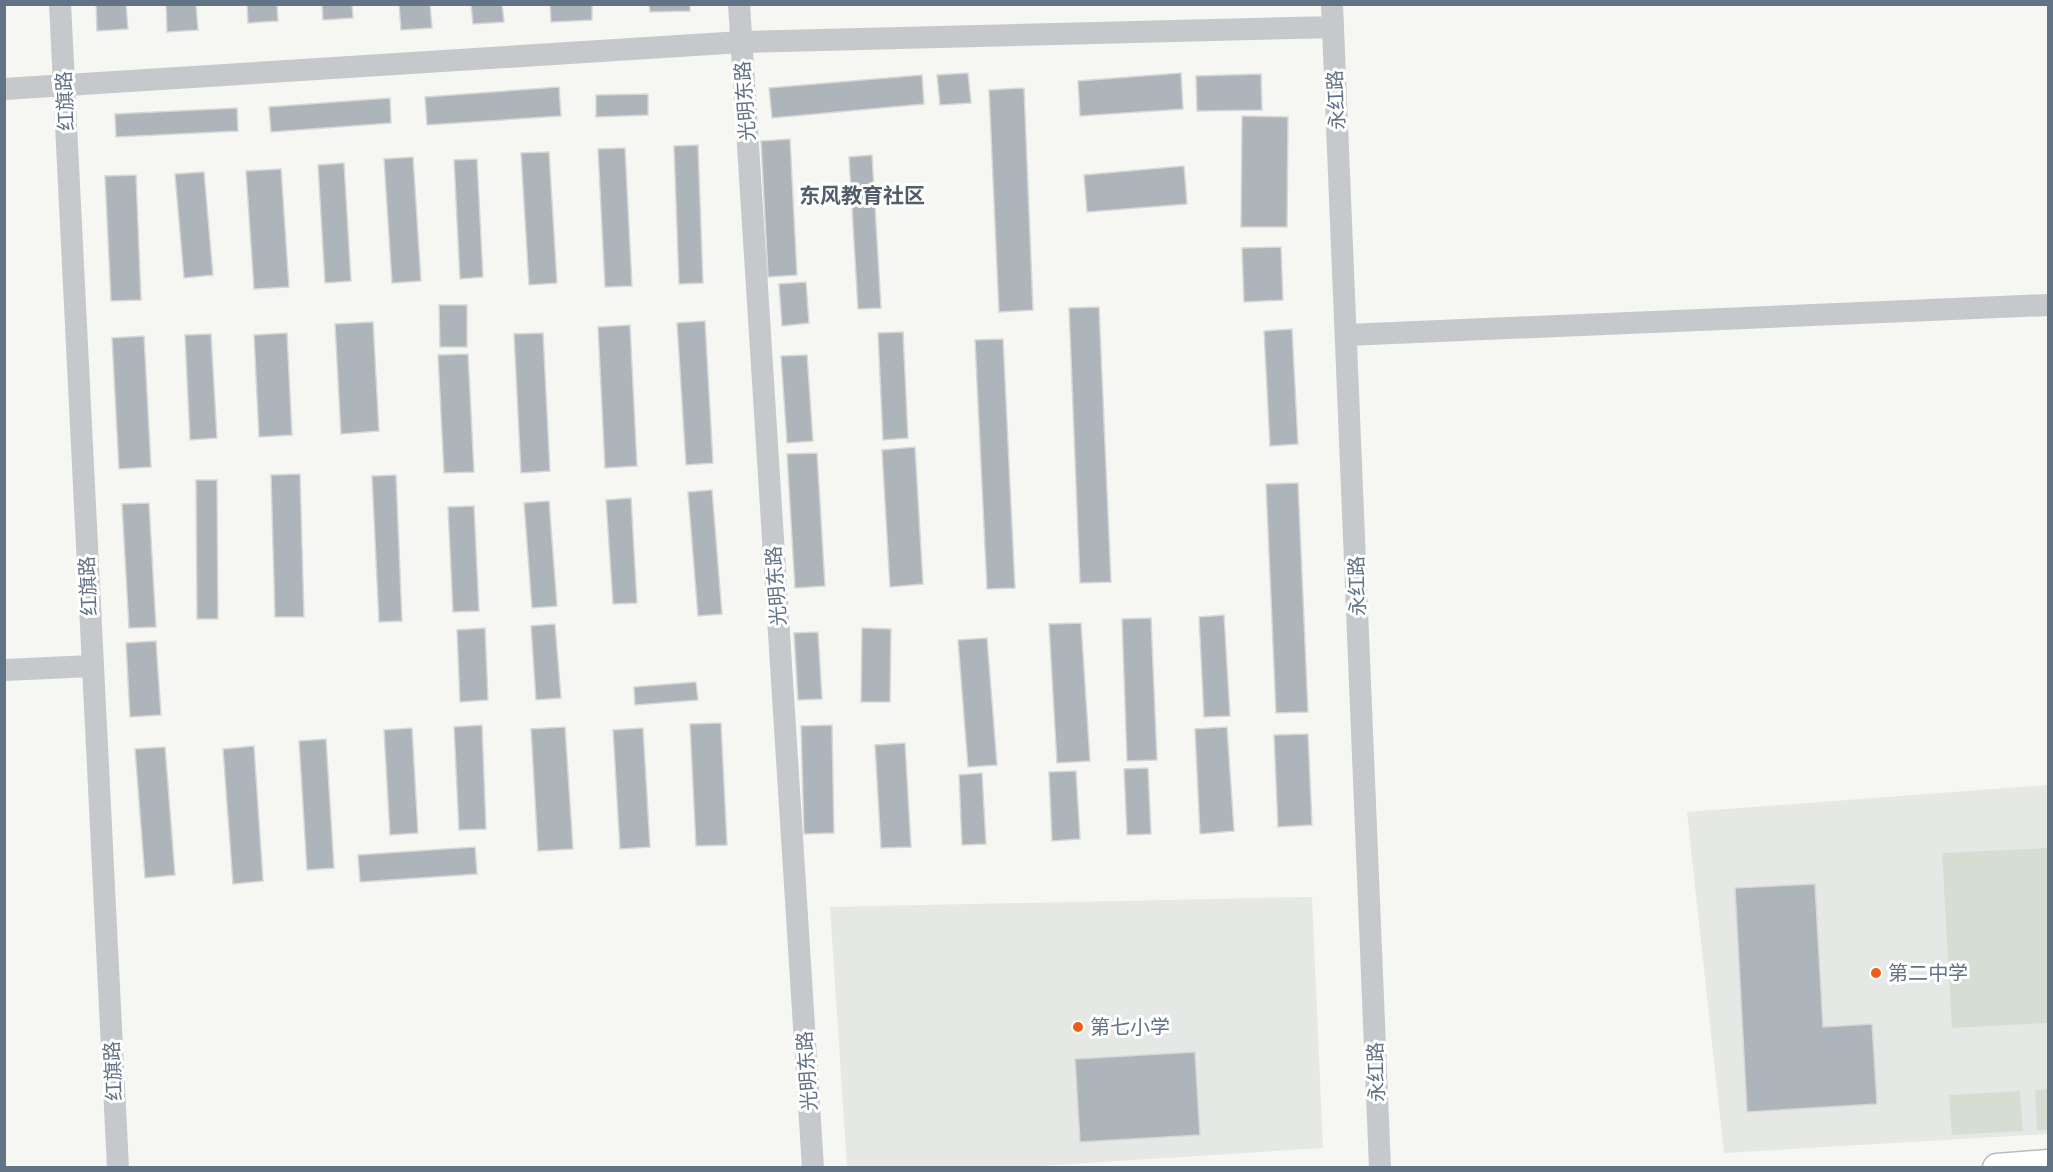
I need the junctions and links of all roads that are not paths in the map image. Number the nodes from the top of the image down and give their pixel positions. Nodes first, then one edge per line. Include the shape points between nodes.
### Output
1 (60, 4) edge
2 (739, 4) edge
3 (1332, 4) edge
4 (1333, 27) junction
5 (741, 42) junction
6 (64, 86) junction
7 (4, 89) edge
8 (2049, 305) edge
9 (1347, 335) junction
10 (92, 666) junction
11 (4, 670) edge
12 (2049, 1164) edge
13 (117, 1167) edge
14 (813, 1167) edge
15 (1380, 1167) edge
16 (1998, 1167) edge

1 - 6 street, 红旗路
2 - 5 street, 光明东路
3 - 4 street, 永红路
4 - 5 street
4 - 9 street, 永红路
5 - 6 street
5 - 14 street, 光明东路
6 - 7 street
6 - 10 street, 红旗路
8 - 9 street
9 - 15 street, 永红路
10 - 11 street
10 - 13 street, 红旗路
12 - 16 main road

